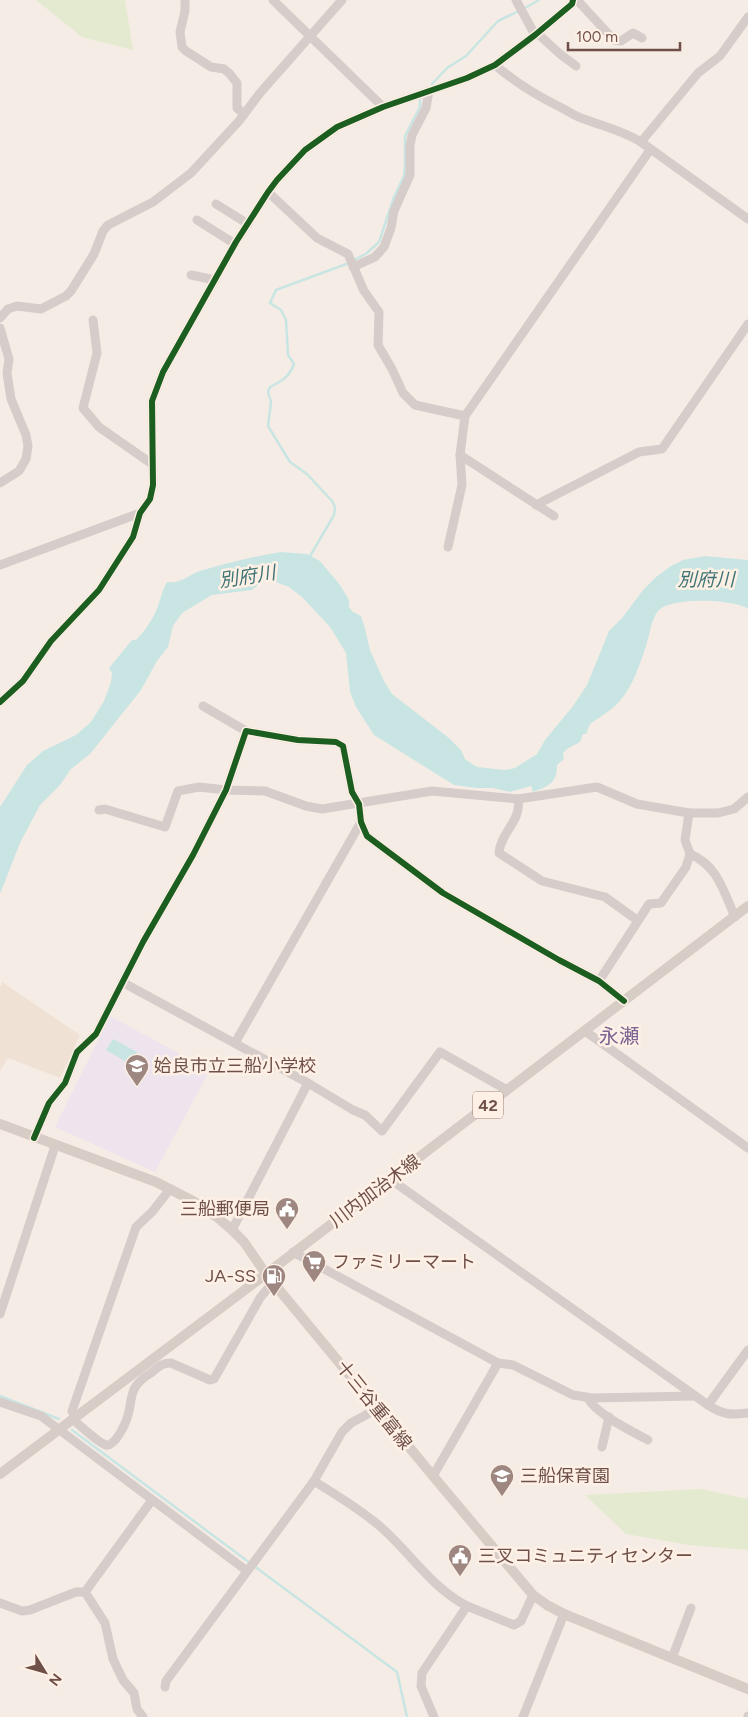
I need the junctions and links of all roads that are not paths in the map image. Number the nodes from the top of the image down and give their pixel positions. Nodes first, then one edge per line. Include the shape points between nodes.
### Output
1 (185, 0) edge
2 (273, 0) edge
3 (342, 0) edge
4 (572, 0) edge
5 (577, 0) edge
6 (518, 3) edge
7 (748, 17) edge
8 (745, 28) edge
9 (310, 34) junction
10 (536, 34) junction
11 (642, 38) dead end
12 (495, 65) junction
13 (576, 66) dead end
14 (429, 91) junction
15 (383, 107) junction
16 (244, 114) junction
17 (641, 142) junction
18 (650, 150) junction
19 (268, 192) junction
20 (216, 204) dead end
21 (748, 219) edge
22 (197, 220) dead end
23 (248, 224) junction
24 (235, 244) junction
25 (353, 266) junction
26 (191, 275) dead end
27 (215, 280) junction
28 (0, 318) edge
29 (93, 320) dead end
30 (748, 324) edge
31 (0, 328) edge
32 (466, 416) junction
33 (460, 455) junction
34 (152, 464) junction
35 (0, 483) edge
36 (536, 505) junction
37 (140, 513) junction
38 (554, 516) dead end
39 (448, 547) dead end
40 (0, 565) edge
41 (0, 702) edge
42 (203, 706) dead end
43 (246, 731) junction
44 (226, 790) junction
45 (748, 798) edge
46 (518, 799) junction
47 (359, 804) junction
48 (98, 810) dead end
49 (689, 813) junction
50 (361, 822) junction
51 (690, 854) junction
52 (743, 912) edge
53 (637, 920) junction
54 (599, 981) junction
55 (122, 982) junction
56 (624, 1001) junction
57 (586, 1030) junction
58 (235, 1042) junction
59 (308, 1083) junction
60 (507, 1090) junction
61 (0, 1124) edge
62 (34, 1138) junction
63 (56, 1146) junction
64 (748, 1148) edge
65 (390, 1179) junction
66 (170, 1189) junction
67 (232, 1230) junction
68 (293, 1252) junction
69 (269, 1278) junction
70 (0, 1314) edge
71 (748, 1350) edge
72 (498, 1363) junction
73 (695, 1396) junction
74 (587, 1397) junction
75 (0, 1402) edge
76 (708, 1406) junction
77 (377, 1409) junction
78 (748, 1413) edge
79 (609, 1417) junction
80 (74, 1418) junction
81 (58, 1430) junction
82 (648, 1440) dead end
83 (602, 1447) dead end
84 (0, 1474) edge
85 (433, 1476) junction
86 (314, 1480) junction
87 (152, 1500) junction
88 (248, 1569) junction
89 (85, 1592) junction
90 (533, 1595) junction
91 (0, 1603) edge
92 (467, 1606) junction
93 (691, 1608) dead end
94 (564, 1614) junction
95 (672, 1658) junction
96 (165, 1687) dead end
97 (748, 1689) edge
98 (143, 1717) edge
99 (434, 1717) edge
100 (523, 1717) edge

1 - 16 street via 180,32 182,47 211,67 229,73 237,83 237,108
2 - 9 street
3 - 9 street
4 - 10 street via 572,4
5 - 11 street via 614,40 621,42 633,33
6 - 10 street
7 - 8 street
8 - 17 street via 720,56 698,73
9 - 15 street
9 - 16 street
10 - 12 street
10 - 13 street
12 - 14 street
12 - 17 street via 533,94 583,119 626,133
14 - 15 street
14 - 25 street via 424,114 412,136 410,175 394,211 384,247 375,257
15 - 19 street via 337,127 317,140 292,162
16 - 28 street via 191,173 167,193 108,225 94,254 66,296 41,309 8,308
17 - 18 street
18 - 21 street
18 - 32 street
19 - 23 street
19 - 25 street via 316,238 348,254
20 - 23 street
22 - 24 street
23 - 24 street
24 - 27 street
25 - 32 street via 364,291 379,312 378,345 402,393 415,405
26 - 27 street
27 - 34 street via 163,372 152,401
29 - 34 street via 97,353 83,408 99,427
30 - 36 street via 662,448 639,452
31 - 35 street via 9,359 7,372 11,399 28,446 26,460 19,471
32 - 33 street
33 - 36 street
33 - 39 street via 462,486
34 - 37 street via 150,499
36 - 38 street
37 - 40 street
37 - 41 street via 133,537 99,590 50,641 23,681
42 - 43 street
43 - 44 street
43 - 47 street via 298,740 336,742 343,746 352,792
44 - 47 street via 265,791 322,809
44 - 48 street via 199,787 178,791 166,828 105,808
44 - 55 street
45 - 49 street via 734,809 718,813
46 - 47 street via 432,791
46 - 49 street via 597,787 637,804
46 - 53 street via 520,809 500,846 500,853 542,881 605,897
47 - 50 street
49 - 51 street via 685,840
50 - 54 street via 367,836 443,893
50 - 58 street
51 - 52 street via 703,860
51 - 53 street via 686,867 661,903 649,904
52 - 56 main road, 川内加治木線 / 42
53 - 54 street
54 - 56 street
55 - 58 street
55 - 62 street via 96,1034 77,1052 65,1083 49,1103
56 - 57 main road, 川内加治木線 / 42
57 - 60 main road, 川内加治木線 / 42
57 - 64 street
58 - 59 street
59 - 60 street via 365,1115 382,1131 440,1052
59 - 67 street
60 - 65 main road, 川内加治木線 / 42
61 - 62 main road, 十三谷重富線
62 - 63 main road, 十三谷重富線
63 - 66 main road, 十三谷重富線
63 - 70 street
65 - 68 main road, 川内加治木線 / 42
65 - 73 street
66 - 67 main road, 十三谷重富線 via 193,1201
66 - 80 street via 136,1227 72,1411
67 - 69 main road, 十三谷重富線
68 - 69 main road, 川内加治木線 / 42
68 - 72 street
69 - 77 main road, 十三谷重富線
69 - 80 main road, 川内加治木線 / 42
69 - 80 street via 214,1379 171,1363 158,1367 136,1386 127,1420 109,1445 97,1439
71 - 76 street
72 - 74 street via 513,1365 573,1395
72 - 85 street
73 - 74 street
73 - 76 street
74 - 79 street
75 - 81 street via 41,1416
76 - 78 street via 720,1413
77 - 85 main road, 十三谷重富線
77 - 86 street via 351,1423 342,1432
79 - 82 street
79 - 83 street
80 - 81 main road, 川内加治木線 / 42
81 - 84 main road, 川内加治木線 / 42
81 - 87 street
85 - 90 main road, 十三谷重富線
86 - 88 street
86 - 92 street via 383,1529 436,1584 454,1600
87 - 88 street
87 - 89 street
88 - 96 street via 166,1681
89 - 91 street via 76,1592 30,1610 22,1611
89 - 98 street via 105,1623 113,1659 123,1680 134,1693 137,1709
90 - 92 street via 521,1621 514,1625
90 - 94 main road, 十三谷重富線
92 - 99 street via 422,1673 422,1686
93 - 95 street
94 - 95 main road, 十三谷重富線
94 - 100 street
95 - 97 main road, 十三谷重富線

